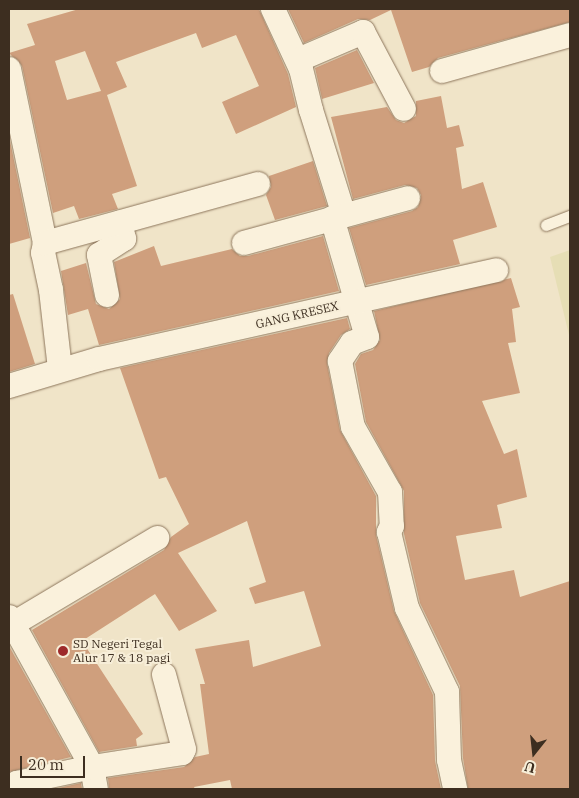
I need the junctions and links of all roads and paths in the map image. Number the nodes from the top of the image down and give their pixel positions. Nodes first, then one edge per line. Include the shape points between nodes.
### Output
1 (274, 9) edge
2 (570, 36) edge
3 (298, 60) junction
4 (9, 68) edge
5 (442, 71) dead end
6 (404, 109) dead end
7 (258, 184) dead end
8 (408, 198) dead end
9 (570, 216) edge
10 (338, 217) junction
11 (120, 222) junction
12 (546, 225) dead end
13 (45, 243) junction
14 (244, 243) dead end
15 (496, 270) dead end
16 (107, 295) dead end
17 (356, 301) junction
18 (60, 369) junction
19 (9, 386) edge
20 (157, 538) dead end
21 (11, 620) edge
22 (164, 675) dead end
23 (94, 778) edge
24 (14, 789) edge
25 (455, 789) edge

1 - 3 street
2 - 5 street
3 - 6 street via 364,32
3 - 10 street
4 - 13 street
7 - 11 street
8 - 10 street
9 - 12 lane
10 - 14 street
10 - 17 street
11 - 13 street
11 - 16 street via 124,238 99,255
13 - 18 street via 43,252
15 - 17 street, GANG KRESEX
17 - 18 street, GANG KRESEX
17 - 25 street via 367,337 352,343 340,361 353,427 390,492 392,526 389,532 407,608 446,692 449,760
18 - 19 street, GANG KRESEX
20 - 21 street
21 - 23 street
22 - 23 street via 184,751
23 - 24 street via 17,783

